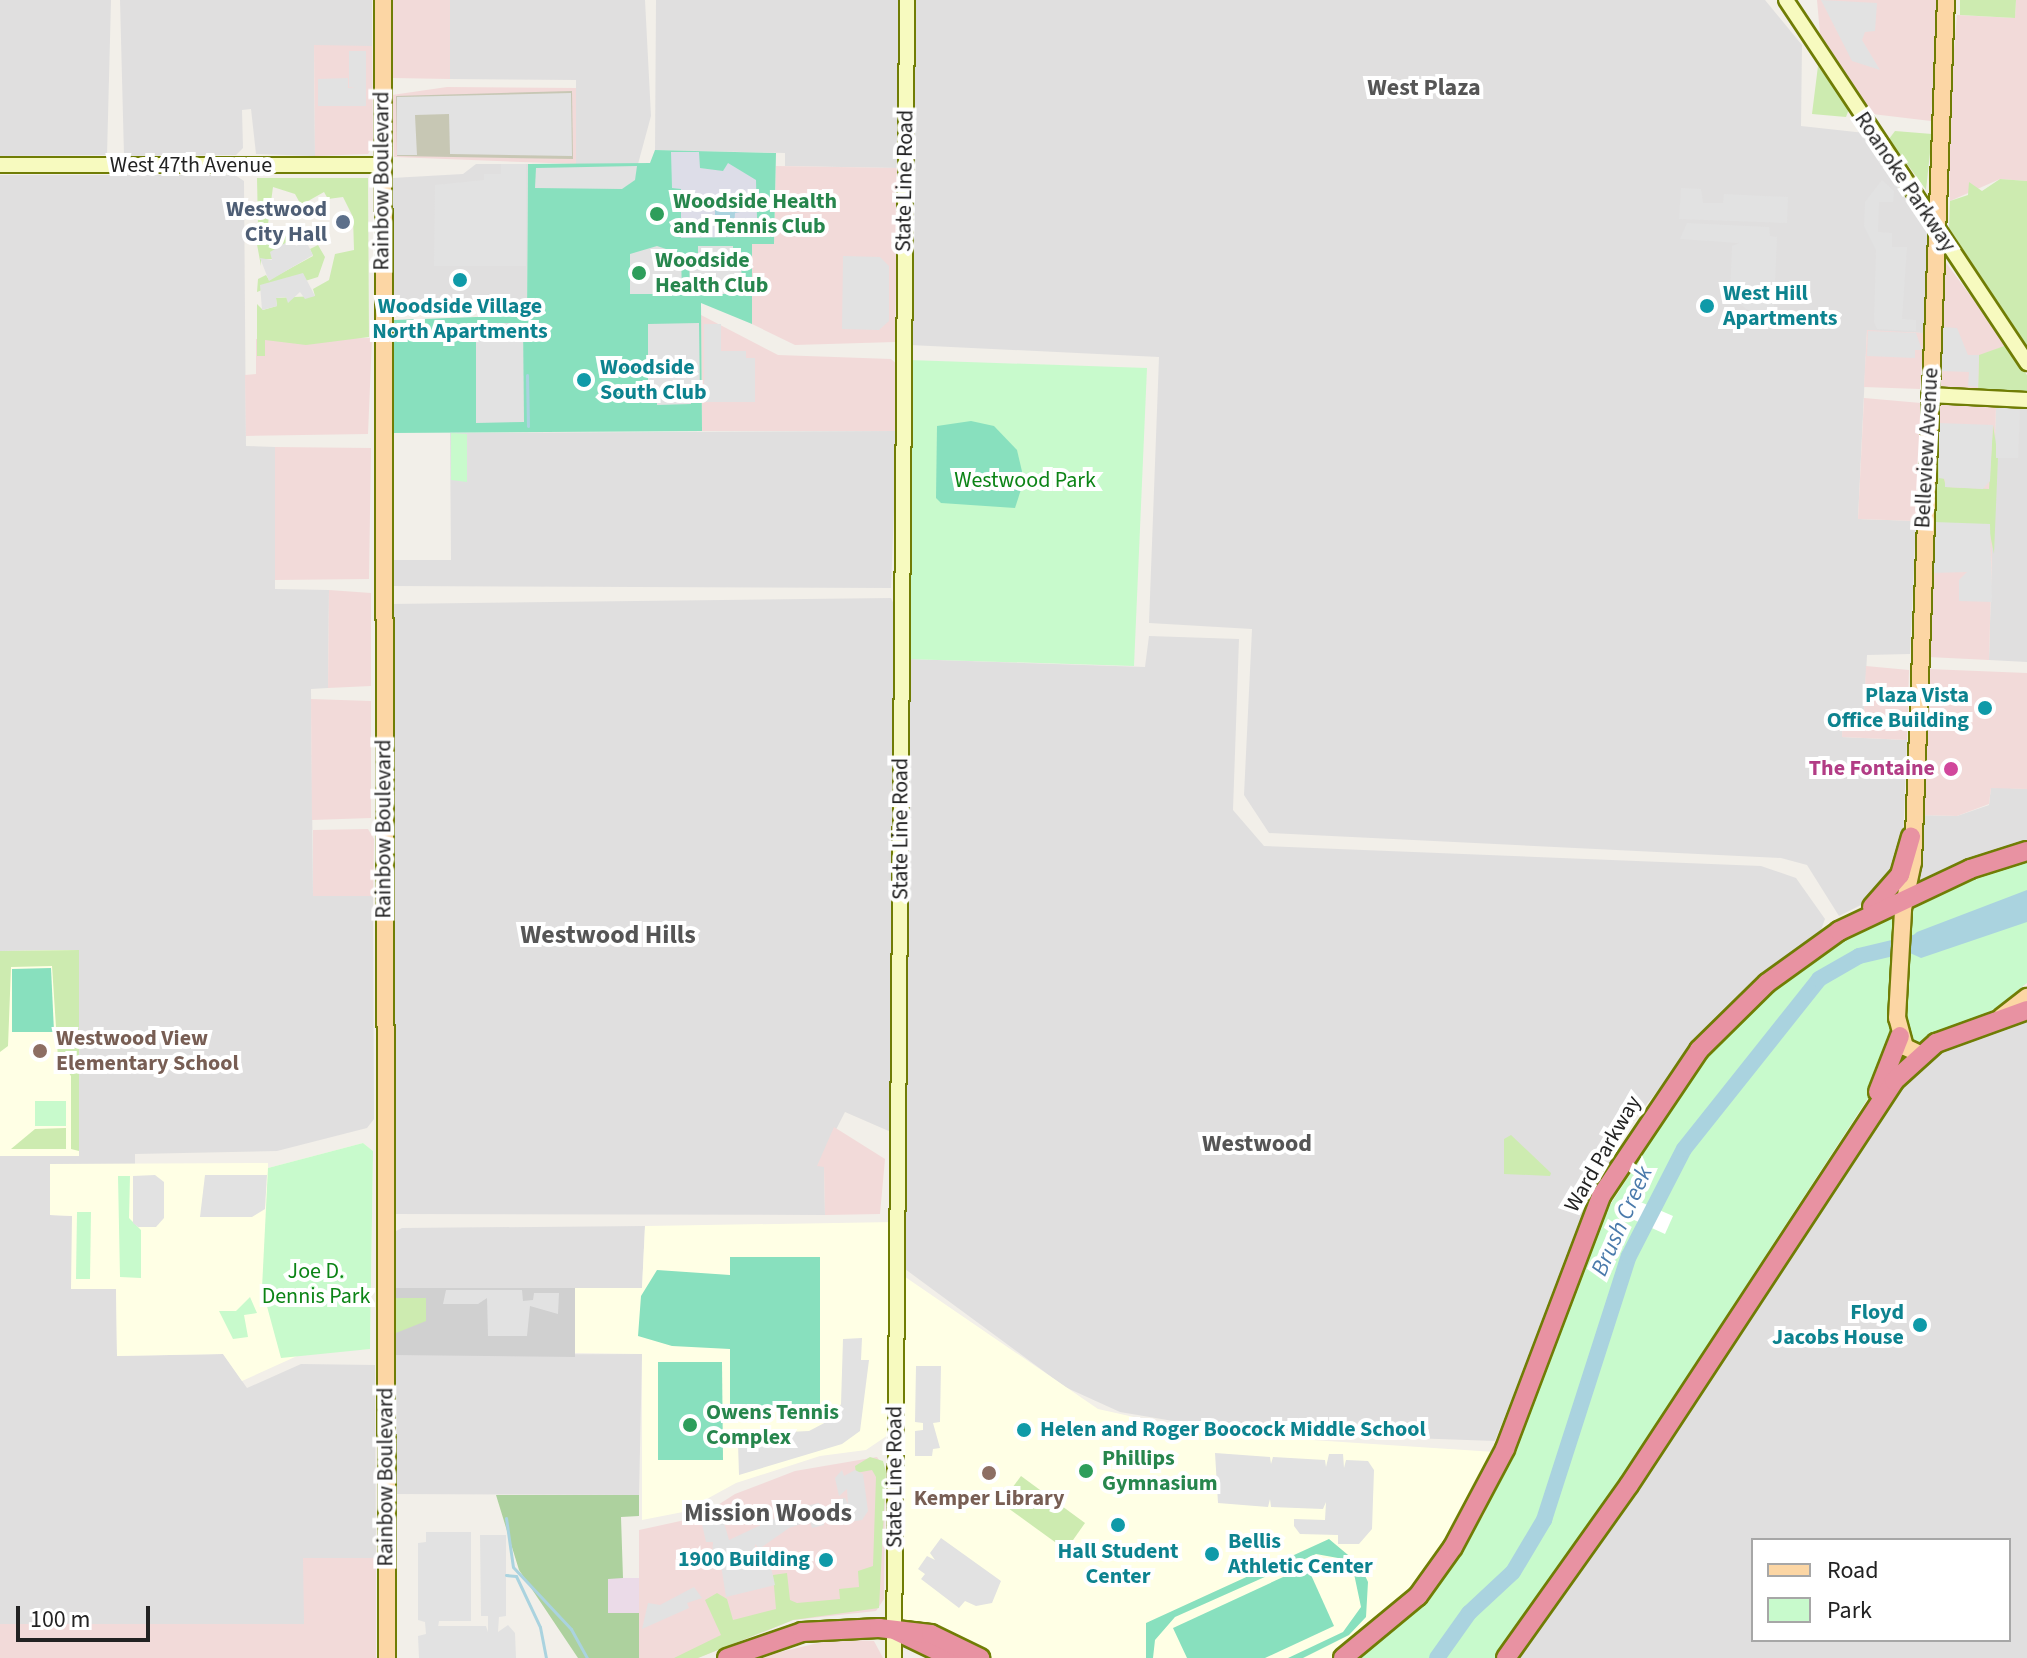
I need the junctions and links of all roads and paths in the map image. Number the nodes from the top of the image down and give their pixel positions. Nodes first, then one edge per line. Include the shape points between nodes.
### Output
1 (383, 0) edge
2 (907, 0) edge
3 (1786, 0) edge
4 (1946, 0) edge
5 (0, 165) edge
6 (382, 165) junction
7 (1937, 231) junction
8 (2027, 363) edge
9 (1929, 395) junction
10 (2027, 400) edge
11 (1911, 837) junction
12 (2027, 851) edge
13 (1909, 895) junction
14 (1861, 918) junction
15 (2027, 997) edge
16 (2027, 1010) edge
17 (1999, 1018) junction
18 (1900, 1036) junction
19 (1920, 1054) junction
20 (1869, 1117) junction
21 (894, 1629) junction
22 (387, 1658) edge
23 (727, 1658) edge
24 (894, 1658) edge
25 (952, 1658) edge
26 (980, 1658) edge
27 (1343, 1658) edge
28 (1506, 1658) edge

1 - 6 main road, Rainbow Boulevard
2 - 21 street, State Line Road
3 - 7 street, Roanoke Parkway
4 - 7 main road, Belleview Avenue
5 - 6 street, West 47th Avenue
6 - 22 main road, Rainbow Boulevard
7 - 8 street, Roanoke Parkway
7 - 9 main road, Belleview Avenue
9 - 10 street
9 - 11 main road, Belleview Avenue
11 - 13 main road, Belleview Avenue
11 - 14 highway via 1900,875
12 - 13 highway, Ward Parkway
13 - 14 highway, Ward Parkway
13 - 18 main road, Belleview Avenue
14 - 27 highway, Ward Parkway via 1804,954 1732,1014 1646,1122 1601,1196 1485,1492 1418,1596
15 - 17 main road
16 - 17 highway
17 - 19 highway
18 - 19 main road via 1910,1052
18 - 20 highway
19 - 20 highway
20 - 28 highway via 1629,1485
21 - 23 highway via 802,1632
21 - 24 street, State Line Road
21 - 25 highway
21 - 26 highway via 931,1634

